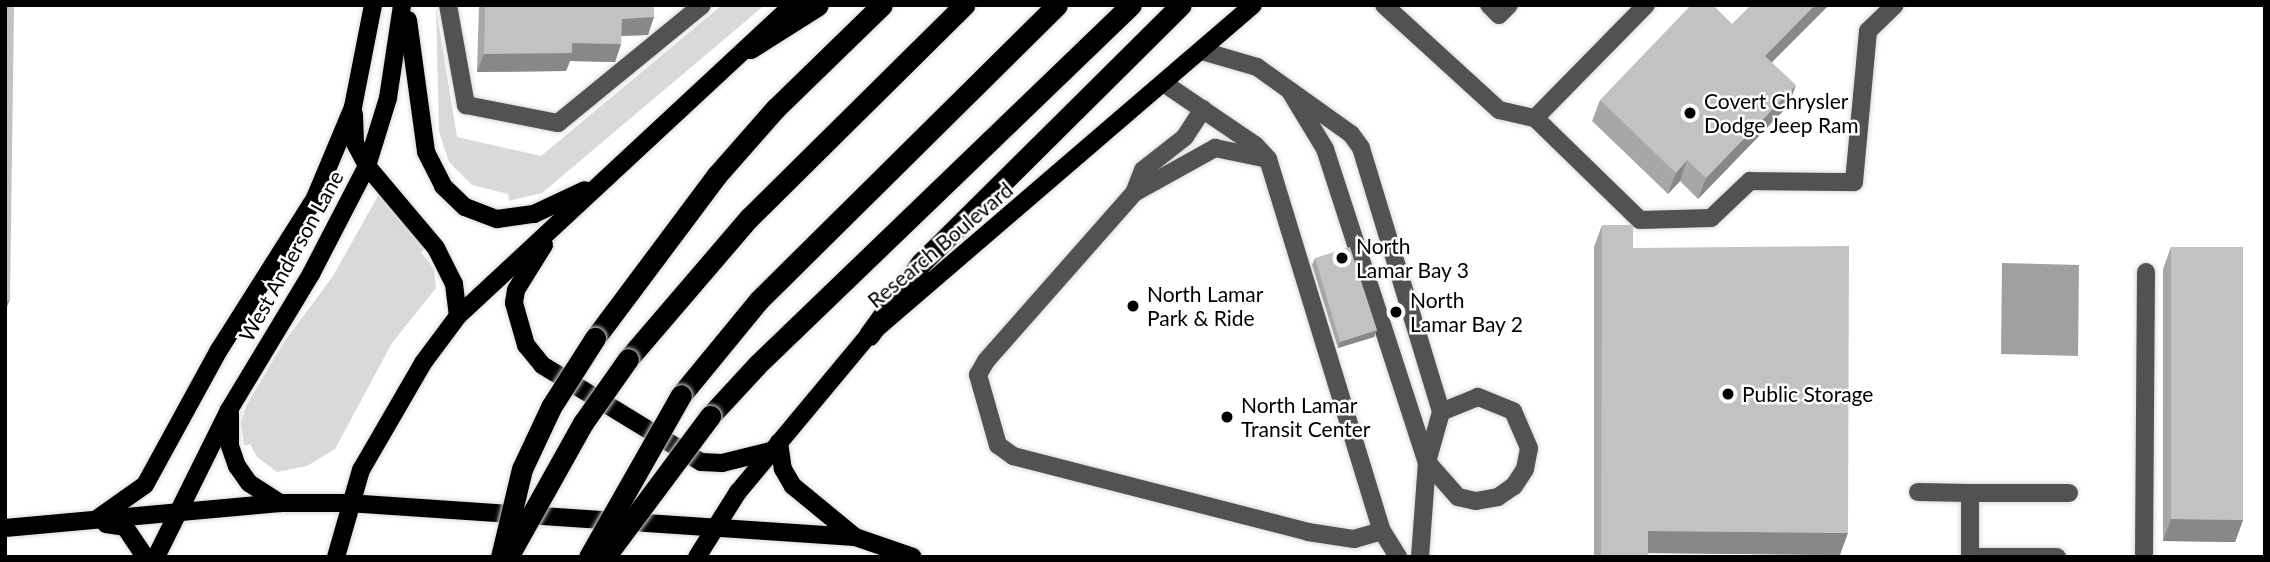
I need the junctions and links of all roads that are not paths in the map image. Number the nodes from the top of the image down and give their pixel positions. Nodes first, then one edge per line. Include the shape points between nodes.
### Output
1 (373, 5) edge
2 (404, 5) edge
3 (448, 5) edge
4 (702, 5) edge
5 (793, 5) edge
6 (818, 5) edge
7 (882, 5) edge
8 (964, 5) edge
9 (1056, 5) edge
10 (1131, 5) edge
11 (1181, 5) edge
12 (1253, 5) edge
13 (1384, 5) edge
14 (1489, 5) edge
15 (1509, 5) edge
16 (1646, 5) edge
17 (1895, 5) edge
18 (750, 48) junction
19 (1202, 51) junction
20 (1165, 84) junction
21 (1290, 91) junction
22 (354, 107) junction
23 (1203, 109) junction
24 (1535, 117) junction
25 (1268, 159) junction
26 (367, 166) junction
27 (606, 178) junction
28 (1134, 193) junction
29 (555, 227) junction
30 (2146, 272) dead end
31 (458, 316) junction
32 (869, 335) junction
33 (229, 410) junction
34 (1441, 412) junction
35 (775, 446) junction
36 (1427, 462) junction
37 (1918, 492) dead end
38 (1970, 493) junction
39 (2069, 493) dead end
40 (280, 503) junction
41 (348, 503) junction
42 (177, 514) junction
43 (92, 522) junction
44 (714, 525) junction
45 (5, 528) edge
46 (1382, 531) junction
47 (855, 537) junction
48 (145, 557) edge
49 (156, 557) edge
50 (336, 557) edge
51 (501, 557) edge
52 (508, 557) edge
53 (589, 557) edge
54 (605, 557) edge
55 (697, 557) edge
56 (913, 557) edge
57 (1398, 557) edge
58 (1420, 557) edge
59 (1970, 557) edge
60 (1979, 557) edge
61 (2057, 557) edge
62 (2144, 557) edge

1 - 22 main road
2 - 26 main road, West Anderson Lane via 388,98
2 - 27 main road via 426,152 443,186 466,207 497,219 534,214
3 - 4 lane via 466,105 558,123
5 - 18 main road
6 - 18 highway
7 - 51 highway, bridge via 775,109 717,174 595,338 551,407 522,469
8 - 52 highway, bridge via 749,218 628,359 583,423
9 - 53 highway, bridge via 759,300 681,396
10 - 54 highway, bridge via 757,365 710,416
11 - 32 highway via 921,263
12 - 19 main road, Research Boulevard
13 - 24 lane via 1499,110
14 - 15 lane via 1499,15
16 - 24 lane
17 - 24 lane via 1868,30 1854,182 1750,181 1711,218 1640,220
18 - 27 main road
19 - 20 main road, Research Boulevard
19 - 21 lane via 1257,67
20 - 23 lane
20 - 32 main road, Research Boulevard
21 - 34 lane via 1351,134 1361,148
21 - 36 lane via 1325,149
22 - 26 main road via 355,143
22 - 43 main road via 315,198 219,350 145,485
23 - 25 lane
23 - 28 lane via 1185,137 1143,170
25 - 28 lane via 1215,148
25 - 46 lane
26 - 31 main road via 436,248 454,284
26 - 33 main road, West Anderson Lane via 311,274
27 - 29 main road
28 - 46 lane via 978,375 998,445 1013,456 1308,532 1354,539
29 - 31 main road
29 - 35 main road via 516,290 514,303 526,345 542,365 701,462 722,463
30 - 62 lane
31 - 41 main road via 379,437
32 - 35 main road, Research Boulevard
33 - 40 main road via 230,446 237,466 249,483
33 - 42 main road, West Anderson Lane
34 - 36 lane
34 - 36 lane via 1478,397 1513,411 1529,448 1525,469 1506,491 1476,501 1458,497
35 - 44 main road, Research Boulevard
35 - 47 main road via 793,486
36 - 58 lane
37 - 38 lane
38 - 39 lane
38 - 59 lane
40 - 41 main road
40 - 42 main road
41 - 44 main road
41 - 50 main road
42 - 43 main road
42 - 49 main road, West Anderson Lane
43 - 45 main road
43 - 48 main road via 125,527
44 - 47 main road
44 - 55 main road, Research Boulevard
46 - 57 lane
47 - 56 main road
60 - 61 lane

